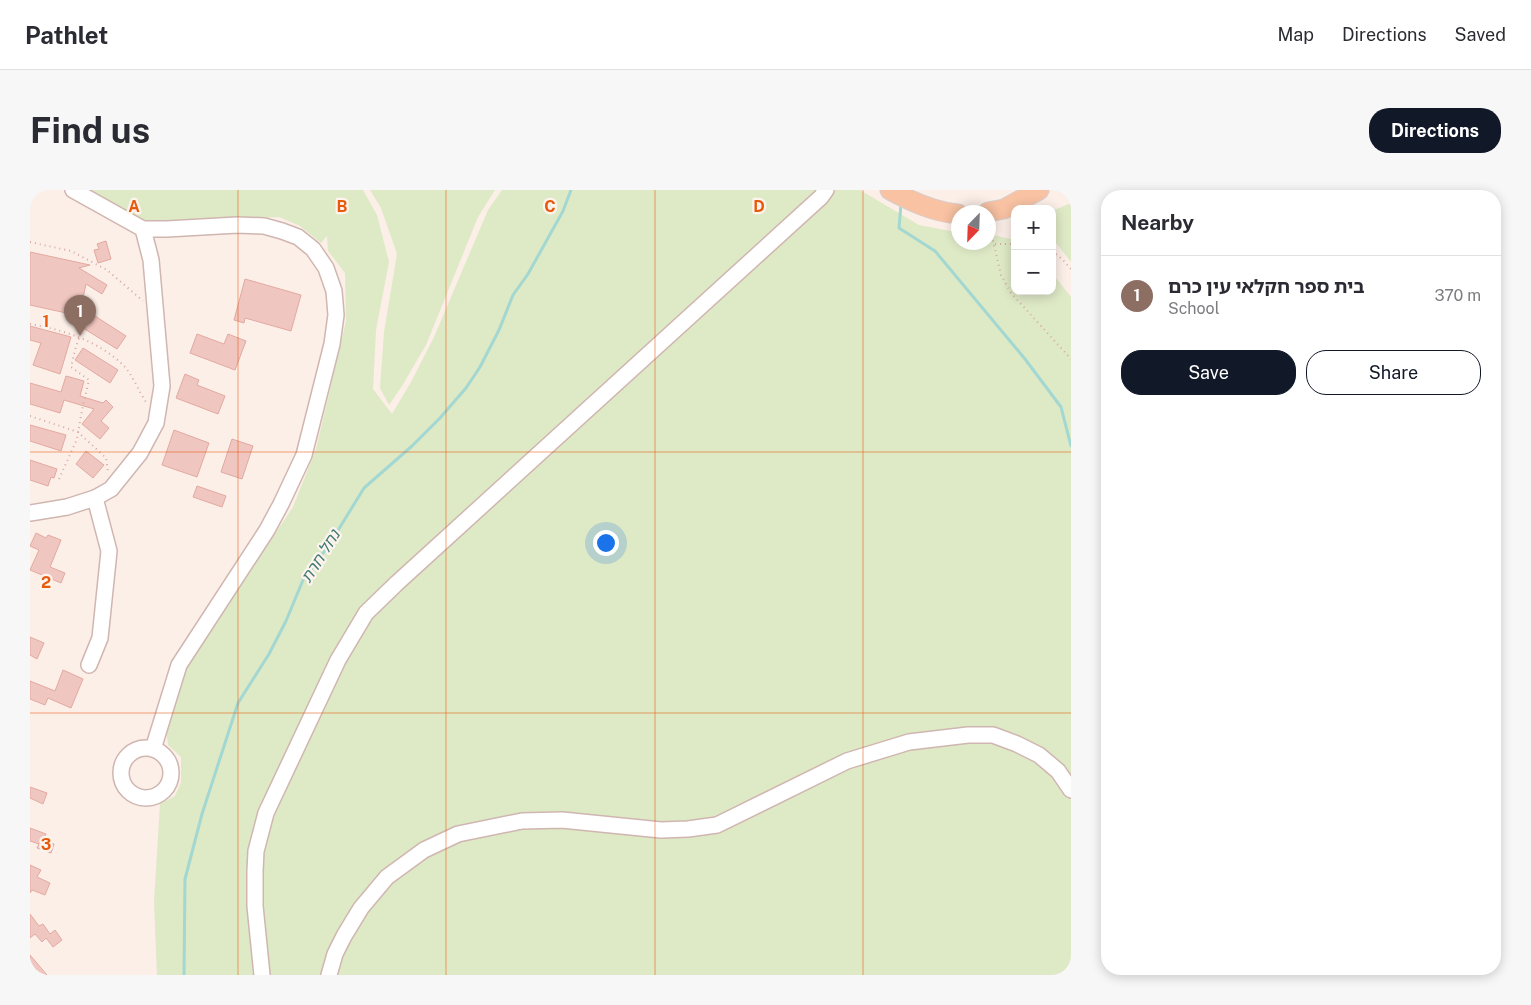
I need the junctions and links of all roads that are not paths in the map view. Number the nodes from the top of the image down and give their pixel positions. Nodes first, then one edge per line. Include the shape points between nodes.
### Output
1 (73, 190) edge
2 (826, 190) edge
3 (890, 190) edge
4 (1039, 190) edge
5 (996, 210) edge
6 (951, 213) edge
7 (143, 229) junction
8 (95, 498) junction
9 (30, 513) edge
10 (89, 665) dead end
11 (154, 749) dead end
12 (1071, 790) edge
13 (262, 975) edge
14 (329, 975) edge

1 - 7 street
2 - 13 street via 366,614 338,660 266,813 256,851 255,871
3 - 6 main road via 909,201
4 - 5 main road
7 - 8 street via 151,260 162,386 156,424 140,454 111,489
7 - 11 street via 264,226 298,237 313,249 326,268 334,291 336,315 332,344 304,455 267,530 179,665
8 - 9 street
8 - 10 street via 109,551 100,638
12 - 14 street via 1058,771 1039,755 993,735 968,735 909,742 847,761 717,825 661,830 562,820 522,822 458,834 424,850 388,877 361,908 344,936

